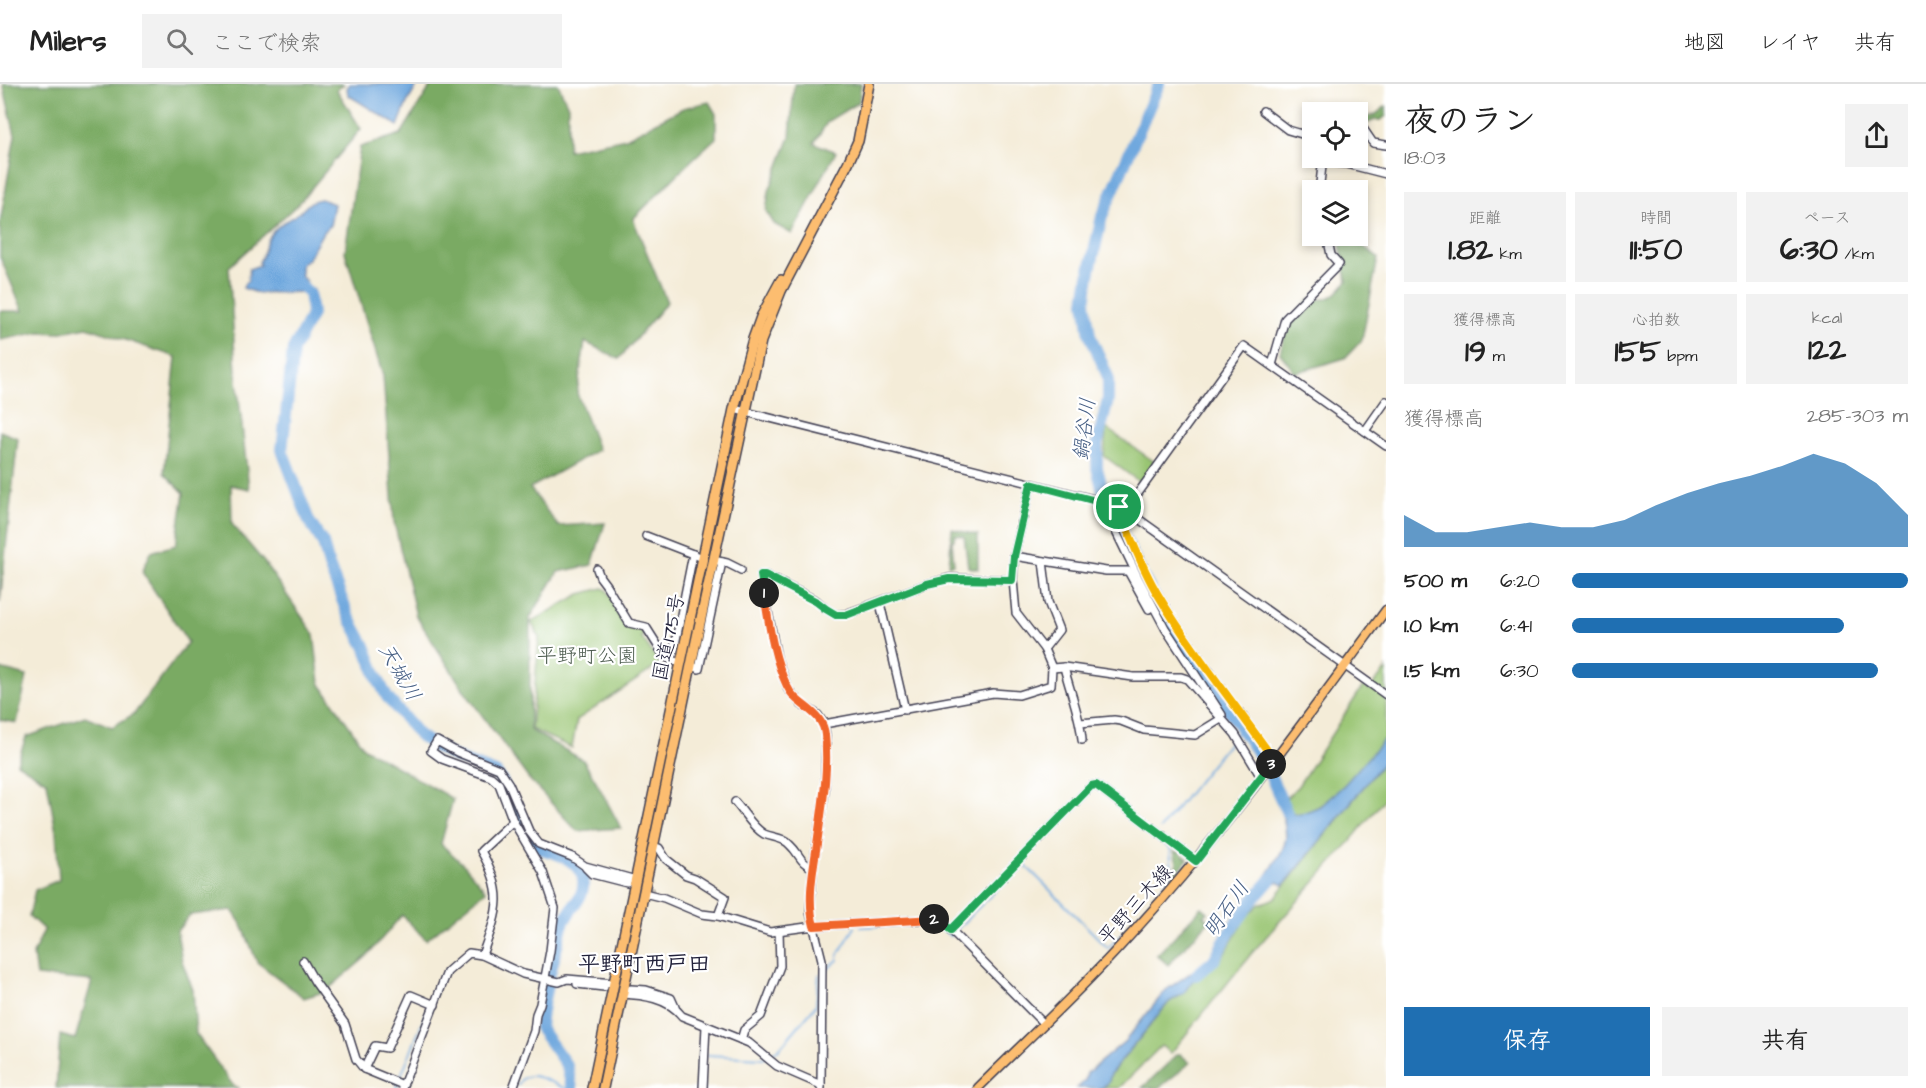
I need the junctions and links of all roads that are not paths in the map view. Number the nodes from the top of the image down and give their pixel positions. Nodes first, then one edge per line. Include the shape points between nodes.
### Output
1 (869, 84) edge
2 (1263, 111) dead end
3 (1302, 134) edge
4 (1368, 136) edge
5 (1386, 145) edge
6 (1363, 168) edge
7 (1386, 174) edge
8 (823, 209) junction
9 (1329, 246) edge
10 (1272, 365) junction
11 (1386, 401) edge
12 (734, 409) junction
13 (746, 412) junction
14 (1365, 430) junction
15 (1386, 446) edge
16 (1031, 484) junction
17 (1101, 501) junction
18 (1123, 508) junction
19 (646, 536) dead end
20 (693, 554) junction
21 (1014, 556) junction
22 (713, 560) junction
23 (1043, 561) junction
24 (597, 569) dead end
25 (741, 570) dead end
26 (1012, 580) junction
27 (879, 603) junction
28 (1386, 610) edge
29 (1176, 622) junction
30 (1165, 628) junction
31 (1044, 649) junction
32 (676, 661) junction
33 (1345, 666) junction
34 (1064, 667) junction
35 (1052, 668) junction
36 (1386, 695) edge
37 (905, 710) junction
38 (1221, 719) junction
39 (1080, 723) junction
40 (824, 724) junction
41 (1082, 740) dead end
42 (1273, 761) junction
43 (1262, 776) junction
44 (735, 802) dead end
45 (513, 821) junction
46 (530, 831) junction
47 (522, 835) junction
48 (654, 846) junction
49 (1196, 861) junction
50 (813, 868) junction
51 (632, 881) junction
52 (654, 891) tunnel mouth
53 (644, 893) junction
54 (691, 909) junction
55 (718, 916) junction
56 (814, 926) junction
57 (951, 930) junction
58 (779, 931) junction
59 (482, 955) junction
60 (303, 961) dead end
61 (545, 979) junction
62 (609, 985) junction
63 (626, 991) junction
64 (435, 1005) junction
65 (1043, 1023) junction
66 (706, 1026) junction
67 (741, 1040) junction
68 (364, 1069) junction
69 (821, 1086) edge
70 (403, 1087) edge
71 (513, 1088) edge
72 (592, 1088) edge
73 (603, 1088) edge
74 (703, 1088) edge
75 (978, 1088) edge

1 - 8 highway, 国道175号 via 858,141
2 - 3 street via 1288,130
4 - 5 street via 1373,144
6 - 7 street
8 - 12 highway, 国道175号 via 761,317
8 - 13 highway, 国道175号 via 761,341
9 - 10 street via 1339,264 1285,319
10 - 14 street
10 - 18 street via 1244,345
11 - 14 street
12 - 13 street
12 - 22 highway, 国道175号
13 - 16 street
13 - 22 highway, 国道175号
14 - 15 street
16 - 17 street
16 - 21 street
17 - 18 street
17 - 30 street
18 - 29 street via 1122,518 1156,591
18 - 33 street
19 - 20 street
20 - 22 street
20 - 32 street
21 - 23 street
21 - 26 street
22 - 25 street
22 - 32 highway, 国道175号
22 - 48 highway, 国道175号
23 - 30 street via 1128,571 1157,622
23 - 31 street via 1048,602 1059,630
24 - 32 street via 629,623 646,627 665,657
26 - 27 street via 949,579
26 - 31 street via 1016,614
27 - 37 street
27 - 40 street via 836,615 761,575 777,659 788,689
28 - 33 main road, 平野三木線
29 - 30 street
29 - 42 street
30 - 38 street
31 - 35 street
32 - 51 highway, 国道175号
33 - 36 street
33 - 42 main road, 平野三木線
34 - 35 street
34 - 38 street via 1133,677 1181,677
34 - 39 street
35 - 37 street via 1051,685 1019,695 993,693
37 - 40 street
38 - 39 street via 1195,735 1144,730 1114,720
38 - 43 street
39 - 41 street
40 - 50 street via 825,790
42 - 43 main road, 平野三木線
43 - 49 main road, 平野三木線
44 - 50 street via 753,824 765,834 790,844 804,864
45 - 46 street via 499,784 491,777 436,755 431,751 437,741 499,769
45 - 47 street
45 - 59 street via 481,851 492,870 498,896
46 - 47 street
46 - 51 street via 539,844 585,866
47 - 61 street via 543,872 555,908
48 - 53 highway, 国道175号
48 - 55 street via 686,875 725,897
49 - 57 street via 1096,785 1091,786
49 - 65 main road, 平野三木線 via 1123,944
50 - 56 street via 810,912
51 - 62 highway, 国道175号
52 - 54 street via 684,900
53 - 54 street
53 - 63 highway, 国道175号
54 - 55 street
55 - 58 street via 770,932
56 - 57 street via 937,919
56 - 58 street
56 - 69 street via 822,960
57 - 65 street
58 - 67 street via 780,966 761,1016 744,1030
59 - 61 street via 523,974
59 - 64 street via 470,953 447,972
60 - 68 street via 345,1024 356,1059
61 - 62 street
61 - 71 street via 534,1031
62 - 72 highway, 国道175号
63 - 66 street via 675,1006 682,1016
63 - 73 highway, 国道175号
64 - 68 street via 411,995 387,1048 375,1046
64 - 70 street
65 - 75 main road, 平野三木線
66 - 67 street
66 - 74 street
67 - 69 street via 777,1066
68 - 70 street

